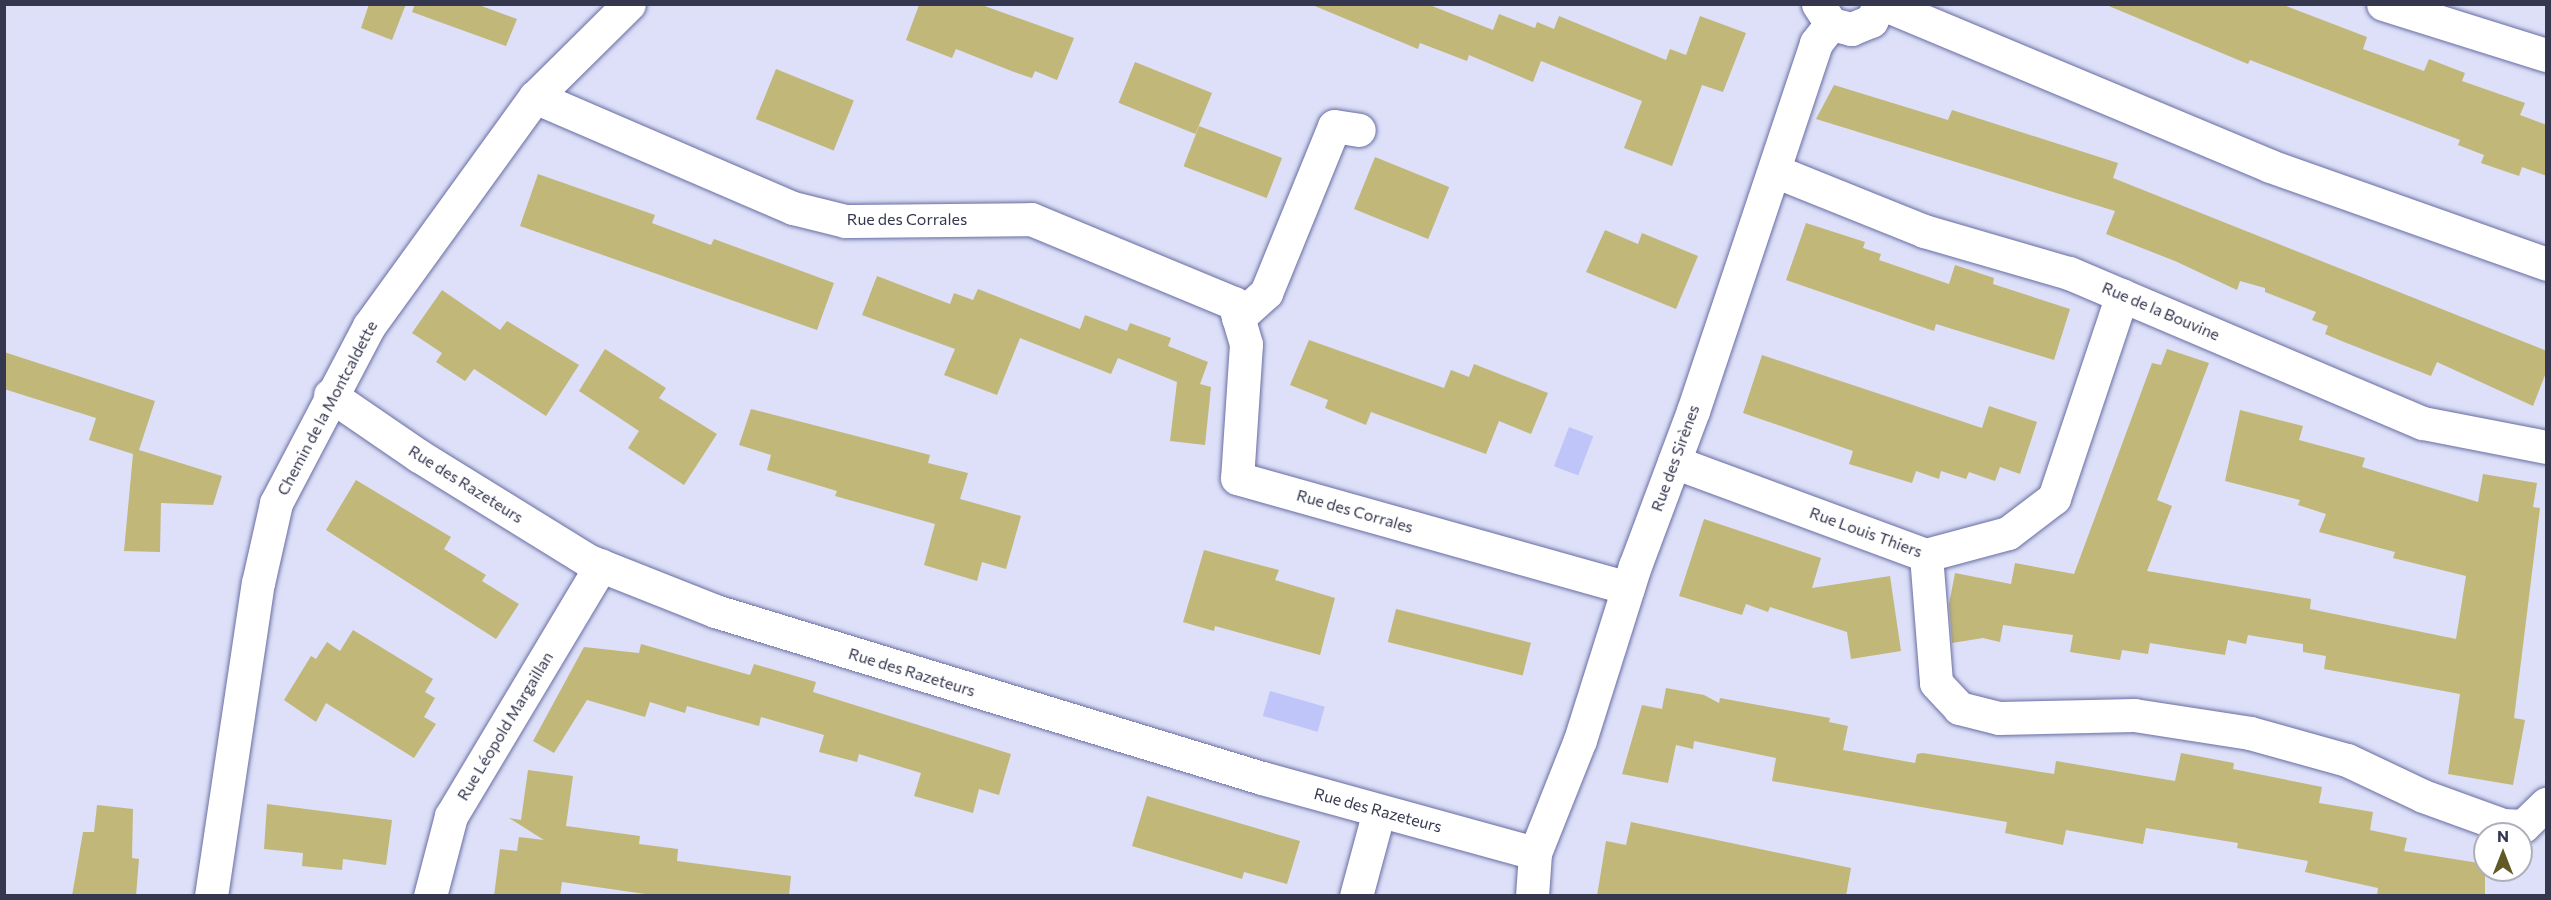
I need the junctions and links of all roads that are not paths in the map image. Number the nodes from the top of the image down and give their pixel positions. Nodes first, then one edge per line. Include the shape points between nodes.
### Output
1 (1881, 4) edge
2 (2383, 4) edge
3 (628, 5) edge
4 (1824, 14) edge
5 (2547, 56) edge
6 (535, 97) junction
7 (1359, 130) dead end
8 (1775, 171) junction
9 (2547, 264) edge
10 (2122, 295) junction
11 (1238, 318) junction
12 (330, 395) junction
13 (2547, 447) edge
14 (1674, 462) junction
15 (1926, 555) junction
16 (601, 565) junction
17 (1628, 588) junction
18 (2547, 804) edge
19 (1379, 811) junction
20 (1535, 853) junction
21 (211, 896) edge
22 (430, 896) edge
23 (1356, 896) edge
24 (1532, 896) edge

1 - 4 street via 1862,26 1841,28
1 - 9 street via 2270,166
2 - 5 street
3 - 6 street, Chemin de la Montcaldette
4 - 8 street, Rue des Sirènes
6 - 11 street, Rue des Corrales via 793,208 845,221 1031,219 1234,303
6 - 12 street, Chemin de la Montcaldette via 369,326
7 - 11 street via 1334,126 1266,293
8 - 10 street, Rue de la Bouvine via 1924,231 2069,273
8 - 14 street, Rue des Sirènes
10 - 13 street, Rue de la Bouvine via 2423,423
10 - 15 street, Rue Louis Thiers via 2054,498 2008,533
11 - 17 street, Rue des Corrales via 1246,344 1236,478
12 - 16 street, Rue des Razeteurs via 419,456
12 - 21 street, Chemin de la Montcaldette via 276,503 258,583
14 - 15 street, Rue Louis Thiers
14 - 17 street, Rue des Sirènes
15 - 18 street via 1936,683 1959,708 1999,718 2134,715 2250,733 2348,760 2423,796 2503,825 2523,826
16 - 19 street, Rue des Razeteurs via 715,611
16 - 22 street, Rue Léopold Margaillan via 452,816
17 - 20 street, Rue des Sirènes via 1580,740
19 - 20 street, Rue des Razeteurs
19 - 23 street
20 - 24 street, Rue des Sirènes

